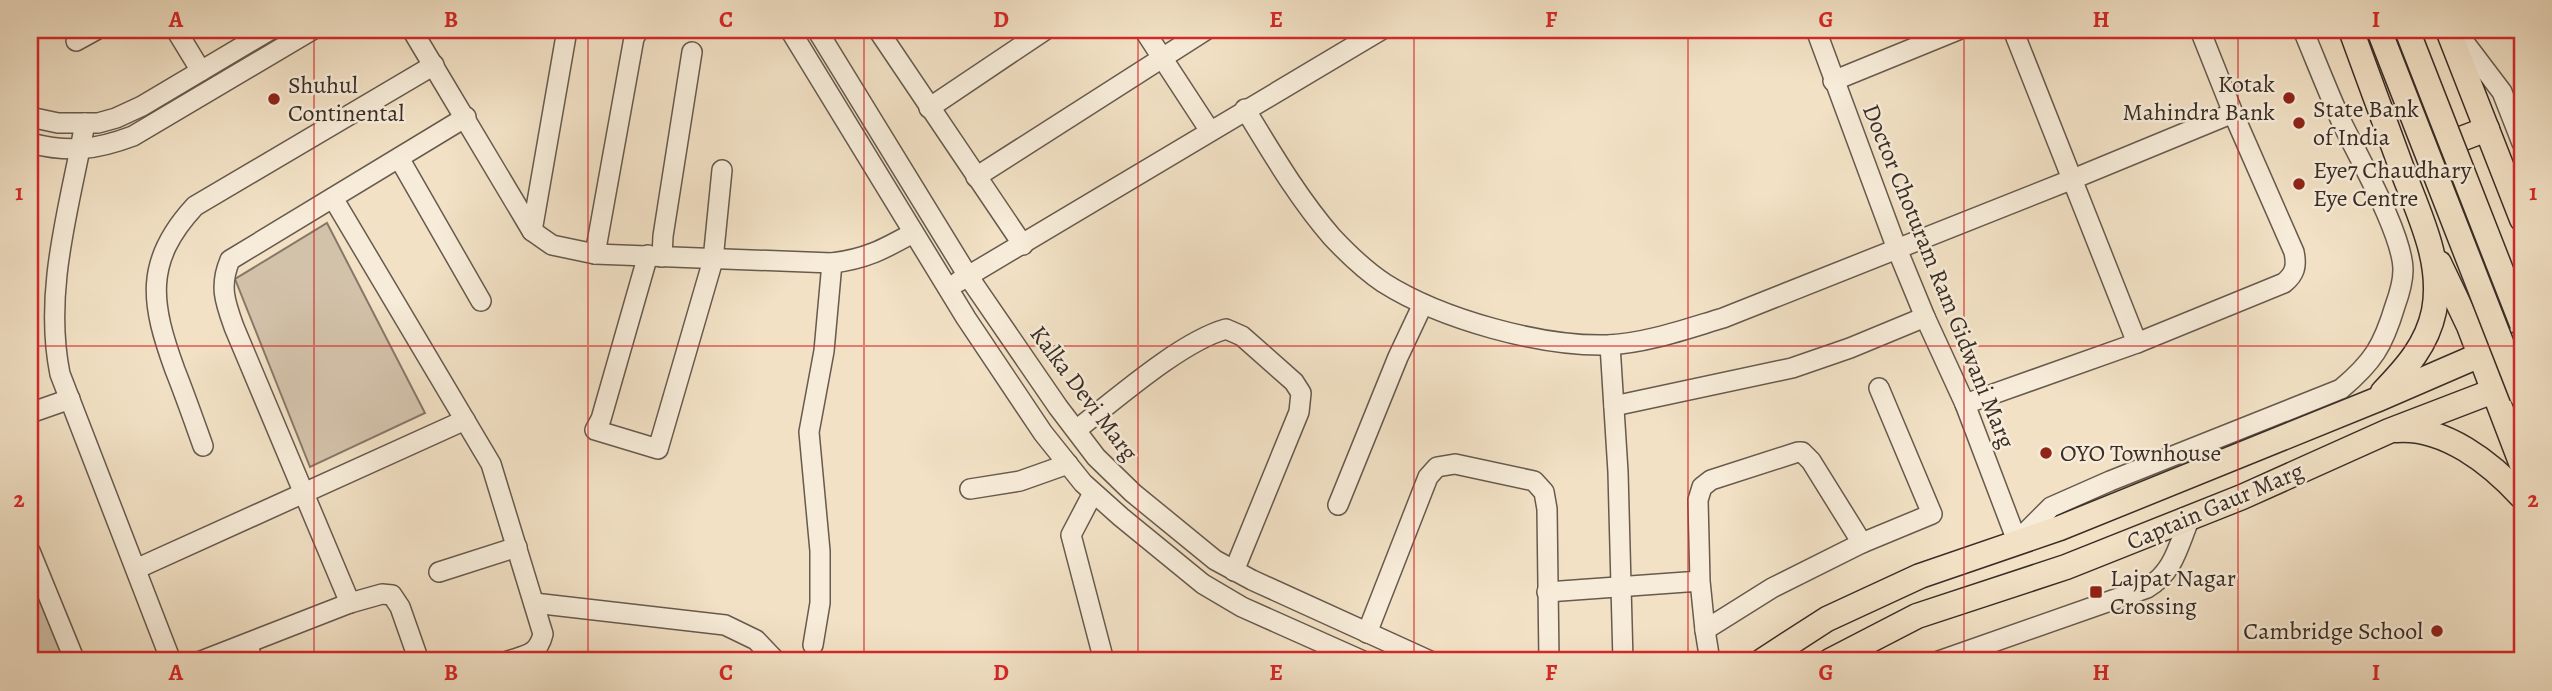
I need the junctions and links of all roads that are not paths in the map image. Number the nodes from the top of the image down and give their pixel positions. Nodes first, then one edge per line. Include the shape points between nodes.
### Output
1 (96, 30) edge
2 (176, 30) edge
3 (270, 30) edge
4 (312, 30) edge
5 (412, 30) edge
6 (568, 30) edge
7 (639, 30) edge
8 (790, 30) edge
9 (817, 30) edge
10 (879, 30) edge
11 (1045, 30) edge
12 (1143, 30) edge
13 (1206, 30) edge
14 (1381, 30) edge
15 (1816, 30) edge
16 (1958, 30) edge
17 (2013, 30) edge
18 (2200, 30) edge
19 (2303, 30) edge
20 (2351, 30) edge
21 (2379, 30) edge
22 (2407, 30) edge
23 (2448, 30) edge
24 (2455, 30) edge
25 (76, 41) dead end
26 (692, 52) dead end
27 (1163, 59) junction
28 (434, 65) junction
29 (201, 71) junction
30 (1833, 81) junction
31 (929, 108) junction
32 (1245, 109) junction
33 (2233, 113) junction
34 (30, 117) edge
35 (466, 117) junction
36 (85, 123) junction
37 (2487, 129) junction
38 (1210, 131) junction
39 (30, 143) edge
40 (2522, 143) edge
41 (80, 150) junction
42 (398, 158) junction
43 (2399, 162) junction
44 (722, 170) dead end
45 (976, 177) junction
46 (2073, 179) junction
47 (333, 198) junction
48 (2414, 202) junction
49 (2522, 219) edge
50 (532, 231) junction
51 (913, 233) junction
52 (2427, 237) junction
53 (2399, 243) junction
54 (1023, 245) junction
55 (1897, 249) junction
56 (595, 254) junction
57 (655, 256) junction
58 (713, 260) junction
59 (832, 263) junction
60 (968, 276) junction
61 (947, 289) junction
62 (481, 300) dead end
63 (1423, 304) junction
64 (1924, 317) junction
65 (2522, 324) edge
66 (2137, 343) junction
67 (2522, 343) edge
68 (1610, 345) junction
69 (2480, 355) junction
70 (2522, 380) edge
71 (1879, 388) dead end
72 (2494, 389) junction
73 (2522, 396) edge
74 (70, 399) junction
75 (2375, 400) junction
76 (1965, 404) junction
77 (1614, 406) junction
78 (30, 413) edge
79 (464, 420) junction
80 (1076, 430) junction
81 (2389, 431) junction
82 (203, 446) dead end
83 (1068, 464) junction
84 (2522, 466) edge
85 (970, 489) dead end
86 (303, 492) junction
87 (1093, 493) junction
88 (2522, 497) edge
89 (1338, 505) dead end
90 (2190, 518) junction
91 (2017, 541) junction
92 (1862, 543) junction
93 (517, 547) junction
94 (32, 561) edge
95 (136, 569) junction
96 (1234, 570) junction
97 (439, 572) dead end
98 (1700, 581) junction
99 (1621, 587) junction
100 (1547, 592) junction
101 (534, 603) junction
102 (350, 604) junction
103 (1705, 630) junction
104 (1367, 633) junction
105 (813, 645) dead end
106 (250, 652) edge
107 (75, 661) edge
108 (171, 661) edge
109 (201, 661) edge
110 (419, 661) edge
111 (508, 661) edge
112 (776, 661) edge
113 (1104, 661) edge
114 (1363, 661) edge
115 (1430, 661) edge
116 (1549, 661) edge
117 (1623, 661) edge
118 (1704, 661) edge
119 (1762, 661) edge
120 (1829, 661) edge
121 (1939, 661) edge

1 - 25 street
2 - 29 street
3 - 29 street
4 - 41 street via 133,136
5 - 28 street
6 - 50 street
7 - 56 street
8 - 51 street
9 - 60 street, Kalka Devi Marg
10 - 31 street
11 - 31 street
12 - 27 street
13 - 27 street
14 - 32 street
15 - 30 street, Doctor Choturam Ram Gidwani Marg
16 - 30 street
17 - 46 street
18 - 33 street
19 - 53 street
20 - 43 main road
21 - 73 main road, bridge
22 - 65 main road, bridge
23 - 37 main road
24 - 40 street via 2502,92
26 - 57 street via 663,236
27 - 38 street
27 - 45 street
28 - 35 street
28 - 82 street via 195,206 178,225 156,278 157,314
29 - 36 street via 116,118
30 - 55 street, Doctor Choturam Ram Gidwani Marg
31 - 45 street
32 - 38 street
32 - 63 street via 1280,167 1333,238 1383,283
33 - 46 street
33 - 66 street via 2294,252 2293,276
34 - 36 street
35 - 42 street
35 - 50 street
36 - 41 street
37 - 43 main road
37 - 49 main road
38 - 54 street
39 - 41 street
41 - 74 street via 53,314 54,345
42 - 47 street
42 - 62 street
43 - 48 main road
44 - 58 street
45 - 54 street
46 - 55 street
46 - 66 street
47 - 79 street
47 - 86 street via 230,260 223,276 225,302 234,327
48 - 52 main road
48 - 53 street
50 - 56 street via 552,245
51 - 59 street via 875,255
51 - 61 street
52 - 69 main road
52 - 75 main road via 2437,293 2428,331 2410,364
53 - 91 street via 2401,290 2388,331 2370,361 2341,389 2051,507
54 - 60 street
55 - 64 street, Doctor Choturam Ram Gidwani Marg
55 - 68 street via 1723,318
56 - 57 street
57 - 58 street
57 - 58 street via 595,430 658,449
58 - 59 street
59 - 105 street via 824,351 809,432 820,551 820,603
60 - 61 street
60 - 80 street, Kalka Devi Marg
61 - 83 street
63 - 68 street via 1513,332 1566,343
63 - 89 street
64 - 76 street, Doctor Choturam Ram Gidwani Marg
64 - 77 street via 1792,368
66 - 76 street
67 - 69 main road
68 - 77 street
69 - 72 main road
69 - 75 main road
70 - 72 main road, Captain Gaur Marg
71 - 92 street via 1932,514
72 - 81 main road, Captain Gaur Marg
72 - 84 main road
74 - 78 street
74 - 95 street
75 - 91 main road via 2060,528
76 - 91 street, Doctor Choturam Ram Gidwani Marg
77 - 99 street
79 - 86 street
79 - 93 street via 491,464
80 - 96 street, Kalka Devi Marg via 1133,493 1215,560
80 - 96 street via 1158,367 1211,333 1226,329 1242,336 1294,382 1301,393 1299,412
81 - 88 main road via 2415,429 2441,438 2489,466
81 - 90 main road, Captain Gaur Marg
83 - 85 street via 1020,481
83 - 87 street
86 - 95 street
86 - 102 street
87 - 113 street via 1071,535
87 - 114 street via 1203,584 1242,607
90 - 120 main road, Captain Gaur Marg via 2066,567 1917,615
90 - 121 street via 2169,570 2147,588
91 - 119 main road via 1920,576 1827,619
92 - 98 street via 1811,461 1798,452 1702,487 1698,500
92 - 103 street via 1772,588
93 - 97 street
93 - 101 street
94 - 107 street
95 - 108 street
96 - 104 street, Kalka Devi Marg
98 - 99 street
98 - 103 street
99 - 100 street
99 - 117 street
100 - 104 street via 1544,492 1534,481 1455,464 1437,467
100 - 116 street
101 - 111 street via 543,634 540,645 533,653
101 - 112 street via 725,625 756,640
102 - 106 street
102 - 110 street via 392,595
103 - 118 street
104 - 115 street, Kalka Devi Marg
106 - 109 street

